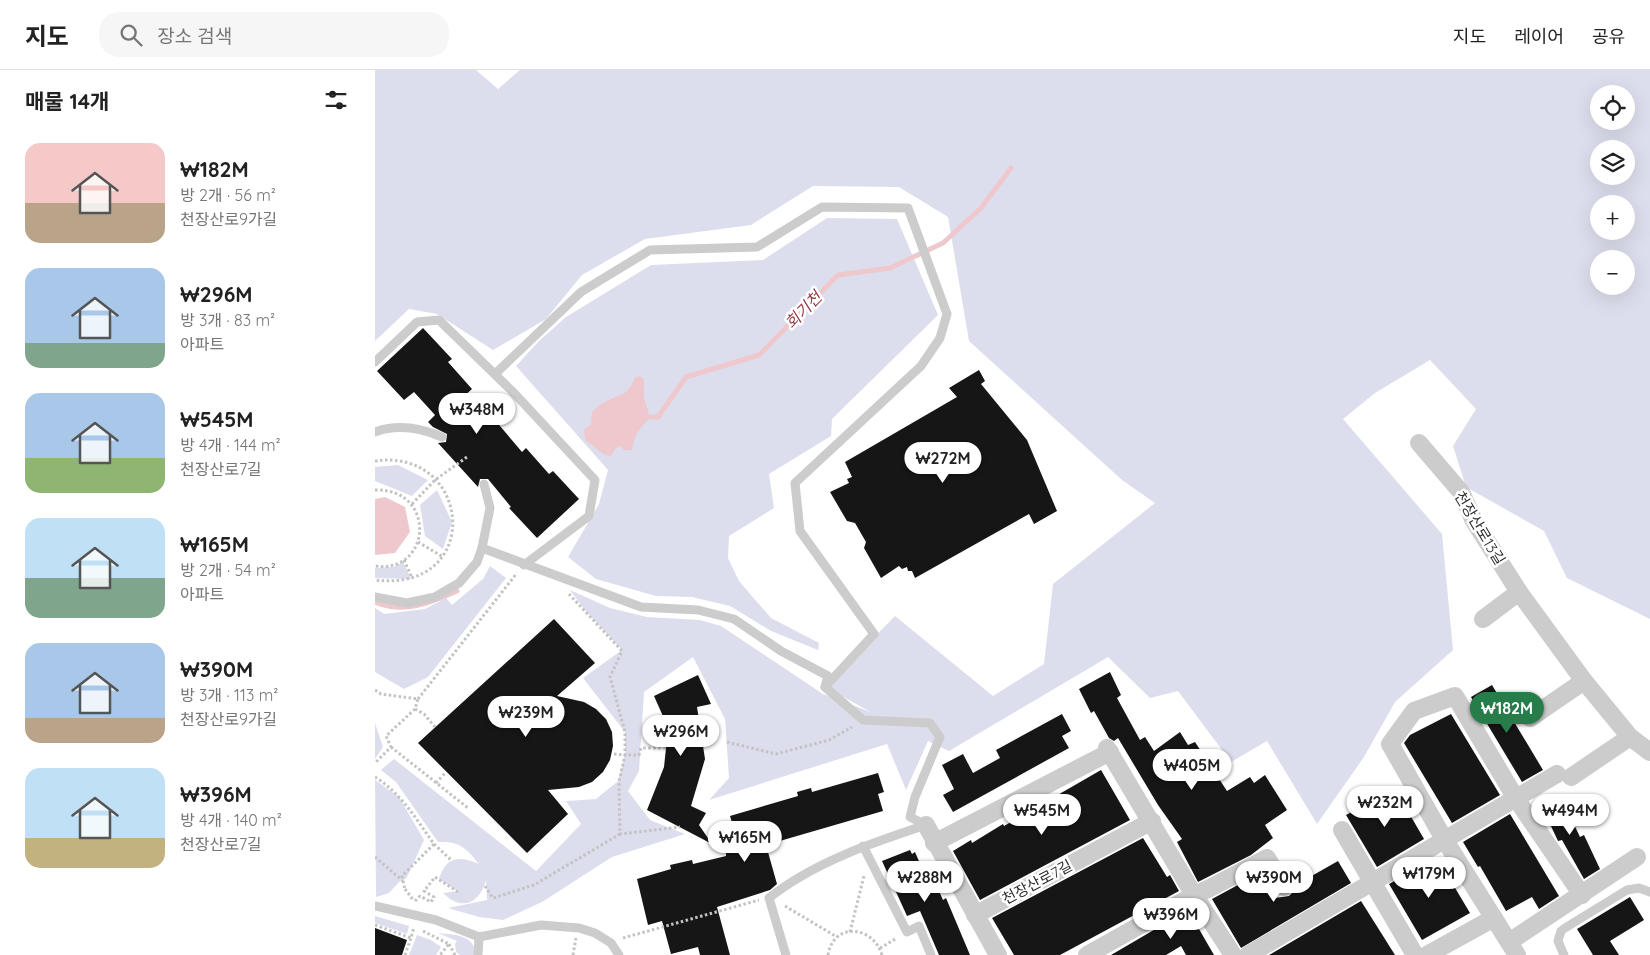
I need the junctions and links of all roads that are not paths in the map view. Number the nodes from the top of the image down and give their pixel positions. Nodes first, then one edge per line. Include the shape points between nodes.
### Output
1 (375, 362) edge
2 (495, 374) junction
3 (376, 428) edge
4 (442, 437) dead end
5 (1419, 443) dead end
6 (484, 484) dead end
7 (482, 548) junction
8 (524, 565) junction
9 (1519, 592) junction
10 (375, 597) edge
11 (1483, 619) dead end
12 (1584, 682) junction
13 (825, 687) junction
14 (1530, 718) dead end
15 (1630, 737) junction
16 (1650, 752) edge
17 (1515, 797) junction
18 (1152, 821) junction
19 (926, 825) junction
20 (1341, 830) dead end
21 (1444, 840) junction
22 (934, 843) junction
23 (863, 846) junction
24 (1637, 858) dead end
25 (1372, 882) junction
26 (1284, 887) dead end
27 (1650, 892) edge
28 (1194, 895) junction
29 (1582, 895) junction
30 (375, 906) edge
31 (975, 915) junction
32 (1494, 918) junction
33 (479, 937) junction
34 (1513, 949) edge
35 (478, 955) edge
36 (619, 955) edge
37 (786, 955) edge
38 (931, 955) edge
39 (998, 955) edge
40 (1087, 955) edge
41 (1233, 955) edge
42 (1248, 955) edge
43 (1415, 955) edge
44 (1427, 955) edge
45 (1564, 955) edge

1 - 2 lane via 417,322 439,320
2 - 8 lane via 595,480 589,516
2 - 13 lane via 581,292 650,250 757,247 822,206 909,208 947,314 940,338 921,366 795,483 800,531 874,634
3 - 4 lane via 427,430
5 - 9 street, 천장산로13길 via 1461,492 1474,521
6 - 7 lane via 490,508
7 - 8 lane
7 - 10 lane via 477,562 459,582 435,597 407,603
8 - 13 lane via 641,607 698,610 734,619 781,651 828,676
9 - 11 street
9 - 12 street, 천장산로13길
12 - 14 street
12 - 15 street, 천장산로13길
13 - 19 lane via 863,720 930,723 940,737 910,817
15 - 16 street, 천장산로13길
15 - 17 street via 1564,775
17 - 21 street
17 - 21 street via 1455,696 1414,711 1390,744
17 - 29 street
18 - 22 street via 1108,750
18 - 28 street
18 - 31 street, 천장산로7길
19 - 22 street
19 - 23 lane
20 - 25 street
21 - 25 street
21 - 32 street
22 - 31 street
23 - 37 lane via 787,884 769,898
23 - 38 lane via 907,932 919,926
24 - 29 street
25 - 42 street
25 - 43 street
26 - 28 street via 1267,858
27 - 45 lane via 1639,888 1627,890 1565,928 1558,940
28 - 40 street
28 - 41 street
29 - 34 street
30 - 33 lane via 436,920
31 - 39 street
32 - 34 street
32 - 44 street
33 - 35 lane
33 - 36 lane via 541,925 579,928 611,943

